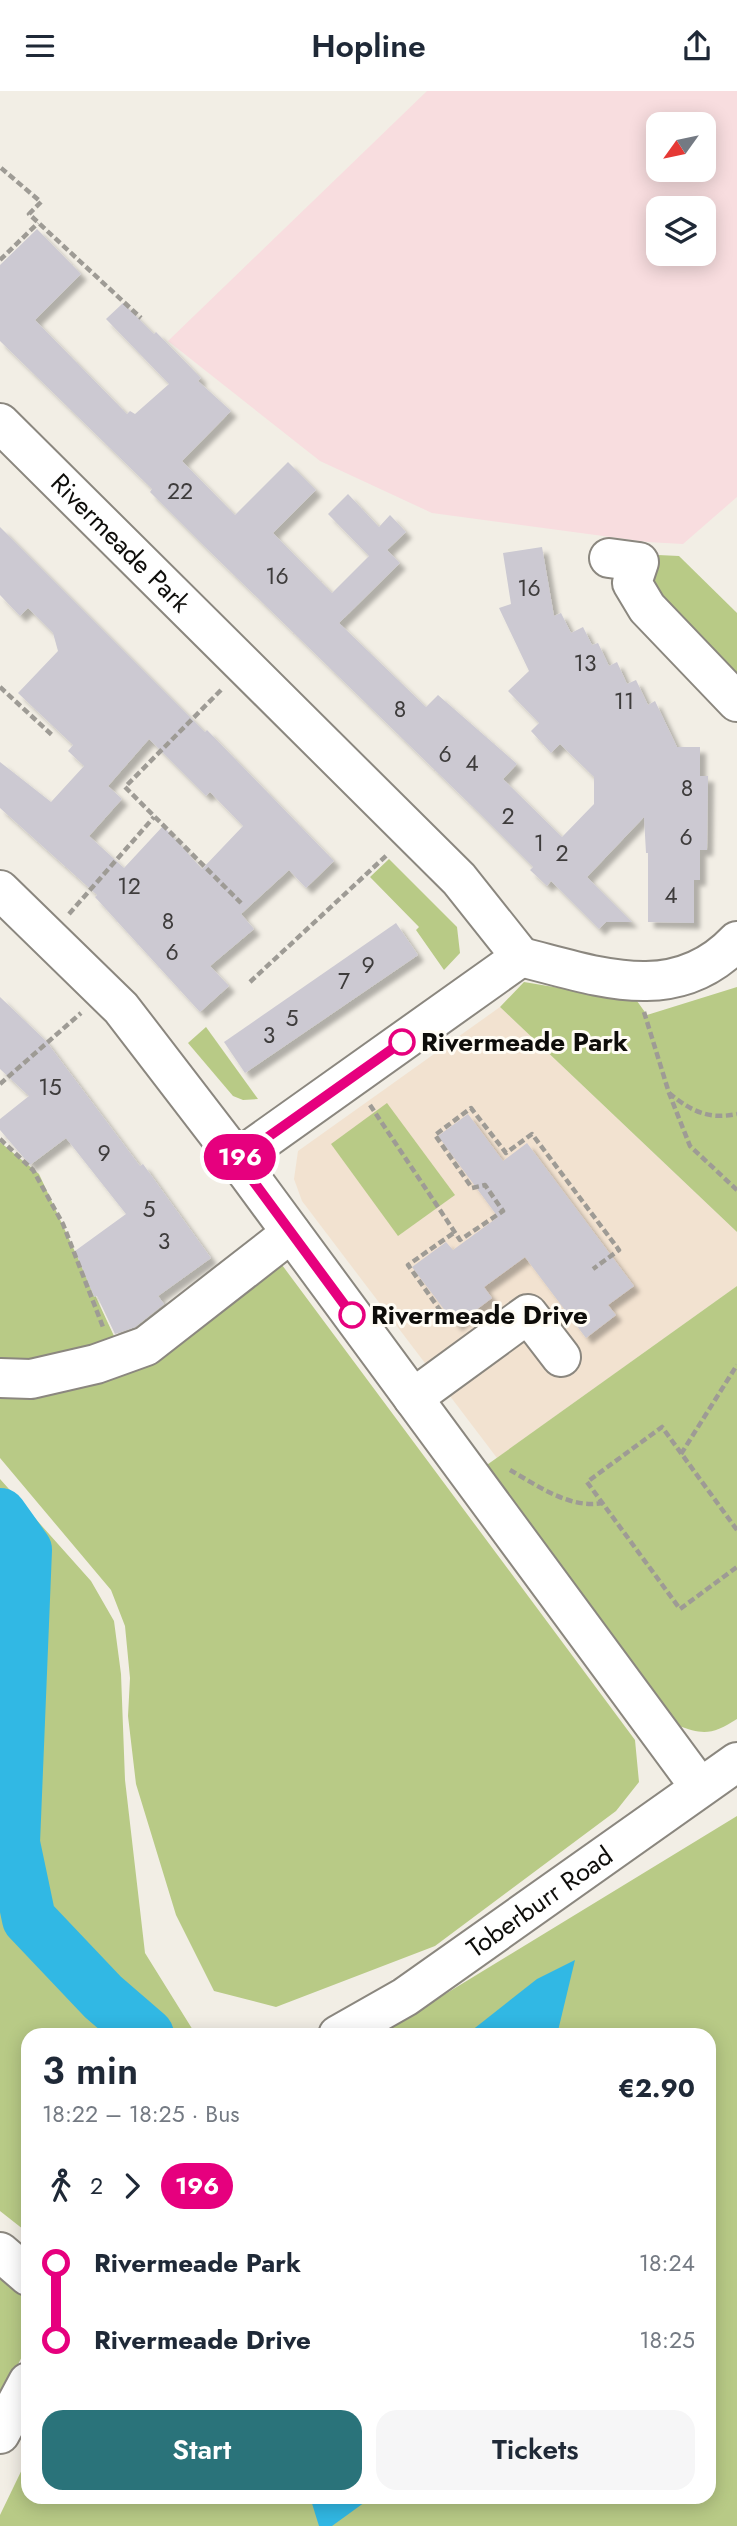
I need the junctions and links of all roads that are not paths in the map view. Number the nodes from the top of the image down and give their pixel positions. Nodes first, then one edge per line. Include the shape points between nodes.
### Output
1 (0, 423) edge
2 (609, 558) dead end
3 (737, 702) edge
4 (0, 890) edge
5 (737, 941) edge
6 (521, 957) junction
7 (237, 1159) junction
8 (291, 1233) junction
9 (561, 1357) dead end
10 (0, 1378) edge
11 (413, 1398) junction
12 (737, 1762) edge
13 (699, 1786) junction
14 (350, 2028) edge
15 (0, 2252) edge
16 (21, 2270) edge
17 (21, 2395) edge
18 (0, 2434) edge

1 - 6 street, Rivermeade Park via 459,879
2 - 3 street via 639,562 632,583 647,608
4 - 7 street via 121,1009
5 - 6 street via 722,957 688,975 641,984
6 - 7 street
7 - 8 street
8 - 10 street via 146,1346 31,1379
8 - 11 street
9 - 11 street via 528,1314
11 - 13 street
12 - 13 street, Toberburr Road
13 - 14 street, Toberburr Road via 405,1997
15 - 16 street
17 - 18 street

